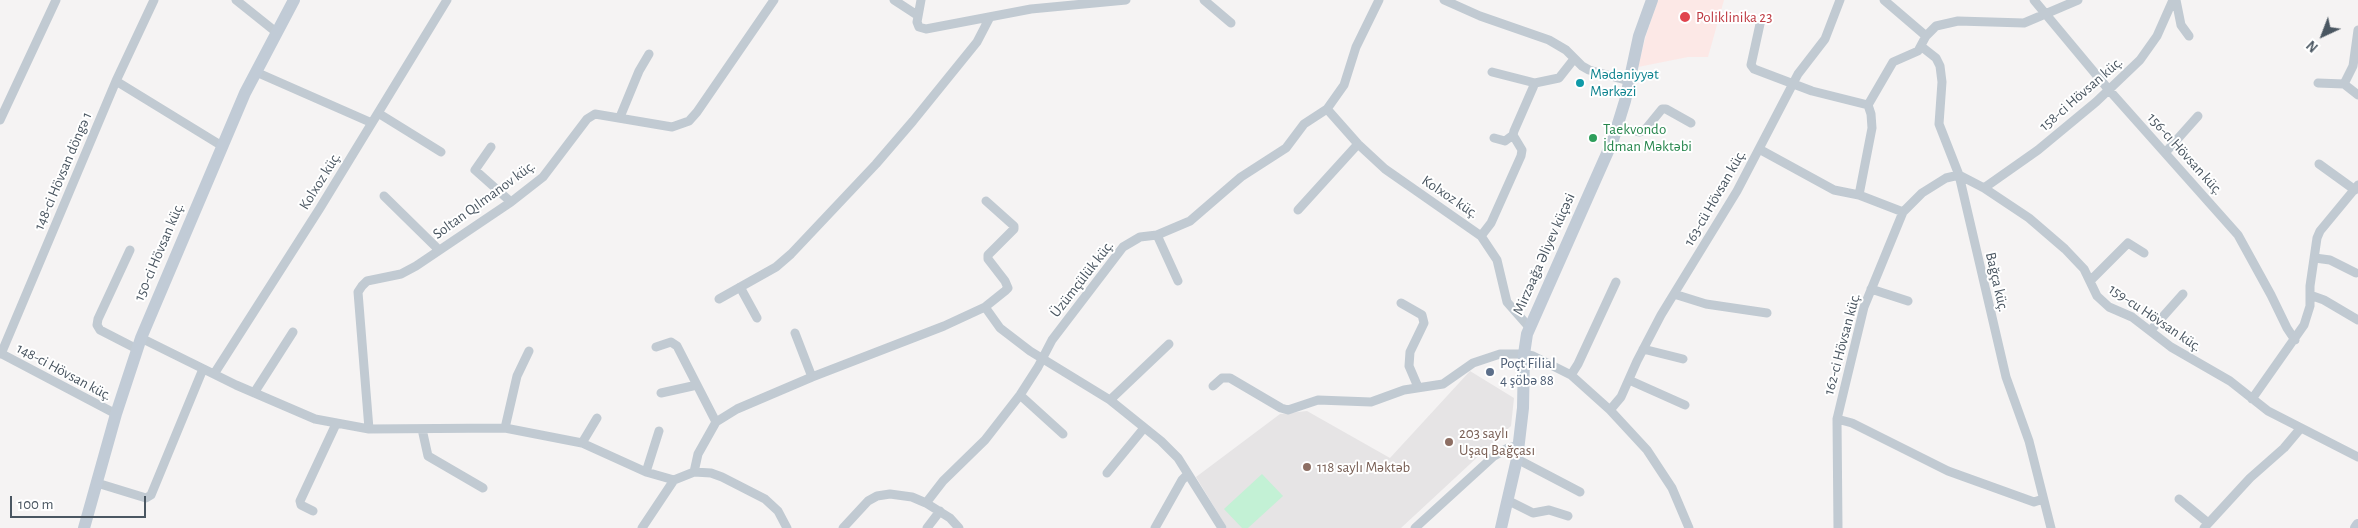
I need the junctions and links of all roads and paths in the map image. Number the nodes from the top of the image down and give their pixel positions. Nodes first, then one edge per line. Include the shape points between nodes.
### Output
1 (56, 0) edge
2 (154, 0) edge
3 (236, 0) edge
4 (294, 0) edge
5 (447, 0) edge
6 (774, 0) edge
7 (894, 0) edge
8 (921, 0) edge
9 (1126, 0) edge
10 (1204, 0) edge
11 (1379, 0) edge
12 (1444, 0) edge
13 (1652, 0) edge
14 (1840, 0) edge
15 (1884, 0) edge
16 (2034, 0) edge
17 (2078, 0) edge
18 (2174, 0) edge
19 (917, 14) junction
20 (2047, 14) junction
21 (990, 18) junction
22 (1231, 23) dead end
23 (1760, 24) dead end
24 (2358, 30) edge
25 (276, 32) junction
26 (1926, 36) junction
27 (2189, 36) dead end
28 (1922, 47) junction
29 (649, 54) dead end
30 (1574, 58) junction
31 (256, 72) junction
32 (1492, 72) dead end
33 (116, 81) junction
34 (1629, 81) junction
35 (1535, 83) junction
36 (1793, 83) junction
37 (2318, 83) dead end
38 (2344, 84) junction
39 (2109, 90) junction
40 (2358, 95) edge
41 (1868, 105) junction
42 (1327, 109) junction
43 (378, 113) junction
44 (2198, 116) dead end
45 (620, 117) junction
46 (0, 120) edge
47 (372, 122) junction
48 (1691, 123) dead end
49 (1618, 127) junction
50 (1513, 135) junction
51 (1494, 138) dead end
52 (1358, 144) junction
53 (222, 146) junction
54 (491, 147) dead end
55 (1760, 149) junction
56 (441, 152) dead end
57 (2165, 153) junction
58 (2319, 164) dead end
59 (1959, 175) junction
60 (1984, 188) junction
61 (2356, 188) edge
62 (1859, 195) junction
63 (384, 196) dead end
64 (986, 201) dead end
65 (511, 202) junction
66 (1298, 210) dead end
67 (1903, 212) junction
68 (1157, 235) junction
69 (1481, 236) junction
70 (130, 250) dead end
71 (439, 250) junction
72 (2144, 253) dead end
73 (2315, 258) junction
74 (2356, 273) dead end
75 (1178, 281) dead end
76 (2090, 281) junction
77 (1616, 282) dead end
78 (740, 287) junction
79 (1871, 289) junction
80 (1674, 294) junction
81 (2183, 294) dead end
82 (2310, 295) junction
83 (719, 300) dead end
84 (1908, 301) dead end
85 (1401, 303) dead end
86 (985, 307) junction
87 (1767, 313) dead end
88 (757, 318) dead end
89 (2358, 320) edge
90 (1529, 327) junction
91 (2150, 330) junction
92 (293, 332) dead end
93 (795, 333) dead end
94 (2295, 340) junction
95 (139, 344) junction
96 (1168, 344) dead end
97 (656, 347) dead end
98 (1643, 349) junction
99 (529, 351) dead end
100 (0, 353) edge
101 (1524, 354) junction
102 (1042, 358) junction
103 (1683, 359) dead end
104 (203, 369) junction
105 (214, 374) junction
106 (1571, 375) junction
107 (812, 377) junction
108 (1629, 380) junction
109 (697, 385) junction
110 (1213, 386) dead end
111 (1418, 388) junction
112 (254, 393) junction
113 (660, 393) dead end
114 (1020, 395) junction
115 (2252, 399) junction
116 (1110, 400) junction
117 (1685, 405) dead end
118 (1610, 410) junction
119 (116, 414) junction
120 (597, 418) dead end
121 (1837, 419) junction
122 (716, 422) junction
123 (336, 424) junction
124 (505, 428) junction
125 (1144, 428) junction
126 (369, 429) junction
127 (422, 429) junction
128 (2300, 429) junction
129 (659, 431) dead end
130 (1063, 434) dead end
131 (582, 443) junction
132 (1519, 445) junction
133 (2358, 457) edge
134 (1517, 459) junction
135 (646, 472) junction
136 (694, 472) junction
137 (1108, 473) dead end
138 (1188, 474) junction
139 (674, 480) junction
140 (97, 483) junction
141 (483, 488) dead end
142 (1580, 492) dead end
143 (2043, 499) junction
144 (2179, 499) dead end
145 (1509, 501) junction
146 (926, 503) junction
147 (313, 511) dead end
148 (940, 511) junction
149 (1568, 516) dead end
150 (2206, 525) edge
151 (2358, 525) edge
152 (84, 528) edge
153 (642, 528) edge
154 (787, 528) edge
155 (843, 528) edge
156 (928, 528) edge
157 (959, 528) edge
158 (1155, 528) edge
159 (1222, 528) edge
160 (1414, 528) edge
161 (1501, 528) edge
162 (1689, 528) edge
163 (1838, 528) edge
164 (2052, 528) edge
165 (2356, 528) edge

1 - 46 street
2 - 33 street, 148-ci Hövsan döngə 1
3 - 25 street
4 - 25 street, 150-ci Hövsan küç.
5 - 43 street, Kolxoz küç.
6 - 45 street, Soltan Qılmanov küç. via 689,121 672,127
7 - 19 street
8 - 19 street
9 - 21 street via 1031,9
10 - 22 street
11 - 42 street, Üzümçülük küç. via 1356,47 1344,84
12 - 30 street via 1549,40
13 - 34 street, Mirzəağa Əliyev küçəsi via 1639,36
14 - 36 street, 163-cü Hövsan küç. via 1824,39
15 - 26 street
16 - 20 street, 156-cı Hövsan küç.
17 - 20 street
18 - 27 street via 2181,25
18 - 39 street, 158-ci Hövsan küç. via 2147,51
19 - 21 street via 917,25 926,29
20 - 26 street via 2024,23 1958,21 1936,26
20 - 39 street, 156-cı Hövsan küç.
21 - 78 street via 977,42 876,164 791,254 776,267
23 - 36 street via 1751,65
24 - 38 street via 2353,66
25 - 31 street, 150-ci Hövsan küç.
26 - 28 street
28 - 41 street via 1893,62
28 - 59 street, Bağça küç. via 1936,58 1940,66 1939,124
29 - 45 street
30 - 34 street via 1589,70
30 - 35 street via 1559,78
31 - 47 street
31 - 53 street, 150-ci Hövsan küç.
32 - 35 street
33 - 53 street
33 - 100 street, 148-ci Hövsan döngə 1
34 - 49 street, Mirzəağa Əliyev küçəsi
35 - 50 street
36 - 41 street
36 - 55 street, 163-cü Hövsan küç.
37 - 38 street
38 - 40 street
39 - 57 street, 156-cı Hövsan küç.
39 - 60 street, 158-ci Hövsan küç. via 2038,150
41 - 62 street via 1872,128
42 - 52 street, Kolxoz küç.
42 - 68 street, Üzümçülük küç. via 1304,124 1286,148 1240,177 1190,221
43 - 47 street, Kolxoz küç.
43 - 56 street
44 - 57 street
45 - 65 street, Soltan Qılmanov küç. via 595,114 587,119 543,177
47 - 105 street, Kolxoz küç.
48 - 49 street via 1662,109 1644,131
49 - 90 street, Mirzəağa Əliyev küçəsi
50 - 51 street via 1505,141
50 - 69 street via 1522,150 1521,156 1491,224
52 - 66 street
52 - 69 street, Kolxoz küç. via 1385,168
53 - 95 street, 150-ci Hövsan küç.
54 - 65 street via 475,170
55 - 62 street via 1834,190
55 - 80 street, 163-cü Hövsan küç.
57 - 94 street, 156-cı Hövsan küç. via 2238,235
58 - 61 street
59 - 60 street, 159-cu Hövsan küç.
59 - 67 street, 162-ci Hövsan küç. via 1946,178 1922,193
59 - 143 street, Bağça küç. via 2006,377 2029,441
60 - 76 street, 159-cu Hövsan küç. via 2029,218 2065,249 2084,269
61 - 73 street via 2320,231
62 - 67 street
63 - 71 street
64 - 86 street via 1014,229 988,255 988,260 1008,288
65 - 71 street, Soltan Qılmanov küç.
67 - 79 street, 162-ci Hövsan küç.
68 - 75 street
68 - 102 street, Üzümçülük küç. via 1140,237 1123,247 1052,340
69 - 90 street, Kolxoz küç. via 1497,260 1507,302
70 - 95 street via 97,325 100,330
71 - 126 street, Soltan Qılmanov küç. via 401,274 367,281 358,292
72 - 76 street via 2128,243
73 - 74 street via 2330,260
73 - 82 street
76 - 91 street, 159-cu Hövsan küç. via 2097,296 2109,307 2132,317
77 - 106 street
78 - 83 street
78 - 88 street
79 - 84 street
79 - 121 street, 162-ci Hövsan küç.
80 - 87 street via 1706,304
80 - 98 street, 163-cü Hövsan küç.
81 - 91 street
82 - 89 street
82 - 94 street via 2304,325
85 - 111 street via 1422,315 1424,323 1410,352 1409,366
86 - 102 street via 1000,328
86 - 107 street
90 - 101 street, Mirzəağa Əliyev küçəsi
91 - 115 street, 159-cu Hövsan küç. via 2170,347 2219,374
92 - 112 street
93 - 107 street
94 - 115 street
95 - 104 street
95 - 119 street, 150-ci Hövsan küç.
96 - 116 street
97 - 109 street via 671,342 677,346
98 - 103 street
98 - 108 street, 163-cü Hövsan küç.
99 - 124 street via 517,376
100 - 119 street, 148-ci Hövsan küç.
101 - 106 street via 1546,361
101 - 111 street via 1500,354 1486,358 1464,368 1443,384
101 - 132 street, Mirzəağa Əliyev küçəsi via 1525,387
102 - 114 street, Üzümçülük küç.
102 - 116 street
104 - 105 street
104 - 140 street via 151,495 146,498
105 - 112 street
106 - 118 street
107 - 122 street
108 - 117 street
108 - 118 street, 163-cü Hövsan küç.
109 - 113 street
109 - 122 street
110 - 111 street via 1222,378 1230,378 1288,410 1318,400 1371,402
112 - 123 street via 297,412
114 - 130 street
114 - 146 street, Üzümçülük küç. via 985,440 943,481
115 - 128 street, 159-cu Hövsan küç.
116 - 125 street
118 - 162 street via 1647,450 1672,488
119 - 140 street, 150-ci Hövsan küç.
120 - 131 street
121 - 143 street via 1852,423 1948,471 2034,502
121 - 163 street, 162-ci Hövsan küç.
122 - 136 street via 698,454
123 - 126 street
123 - 147 street via 300,502
124 - 127 street
124 - 131 street
125 - 137 street
125 - 138 street via 1178,458
126 - 127 street
127 - 141 street via 428,456
128 - 133 street, 159-cu Hövsan küç.
128 - 150 street
129 - 135 street
131 - 135 street
132 - 134 street, Mirzəağa Əliyev küçəsi
132 - 160 street via 1494,456
134 - 142 street
134 - 145 street, Mirzəağa Əliyev küçəsi
135 - 139 street
136 - 139 street
136 - 154 street via 722,477 764,499 778,511
138 - 158 street
138 - 159 street
139 - 153 street
140 - 152 street, 150-ci Hövsan küç.
143 - 164 street, Bağça küç.
144 - 150 street
145 - 149 street via 1532,513 1549,510
145 - 161 street, Mirzəağa Əliyev küçəsi
146 - 148 street
146 - 155 street via 901,494 877,496 868,501
148 - 156 street
148 - 157 street
151 - 165 street

